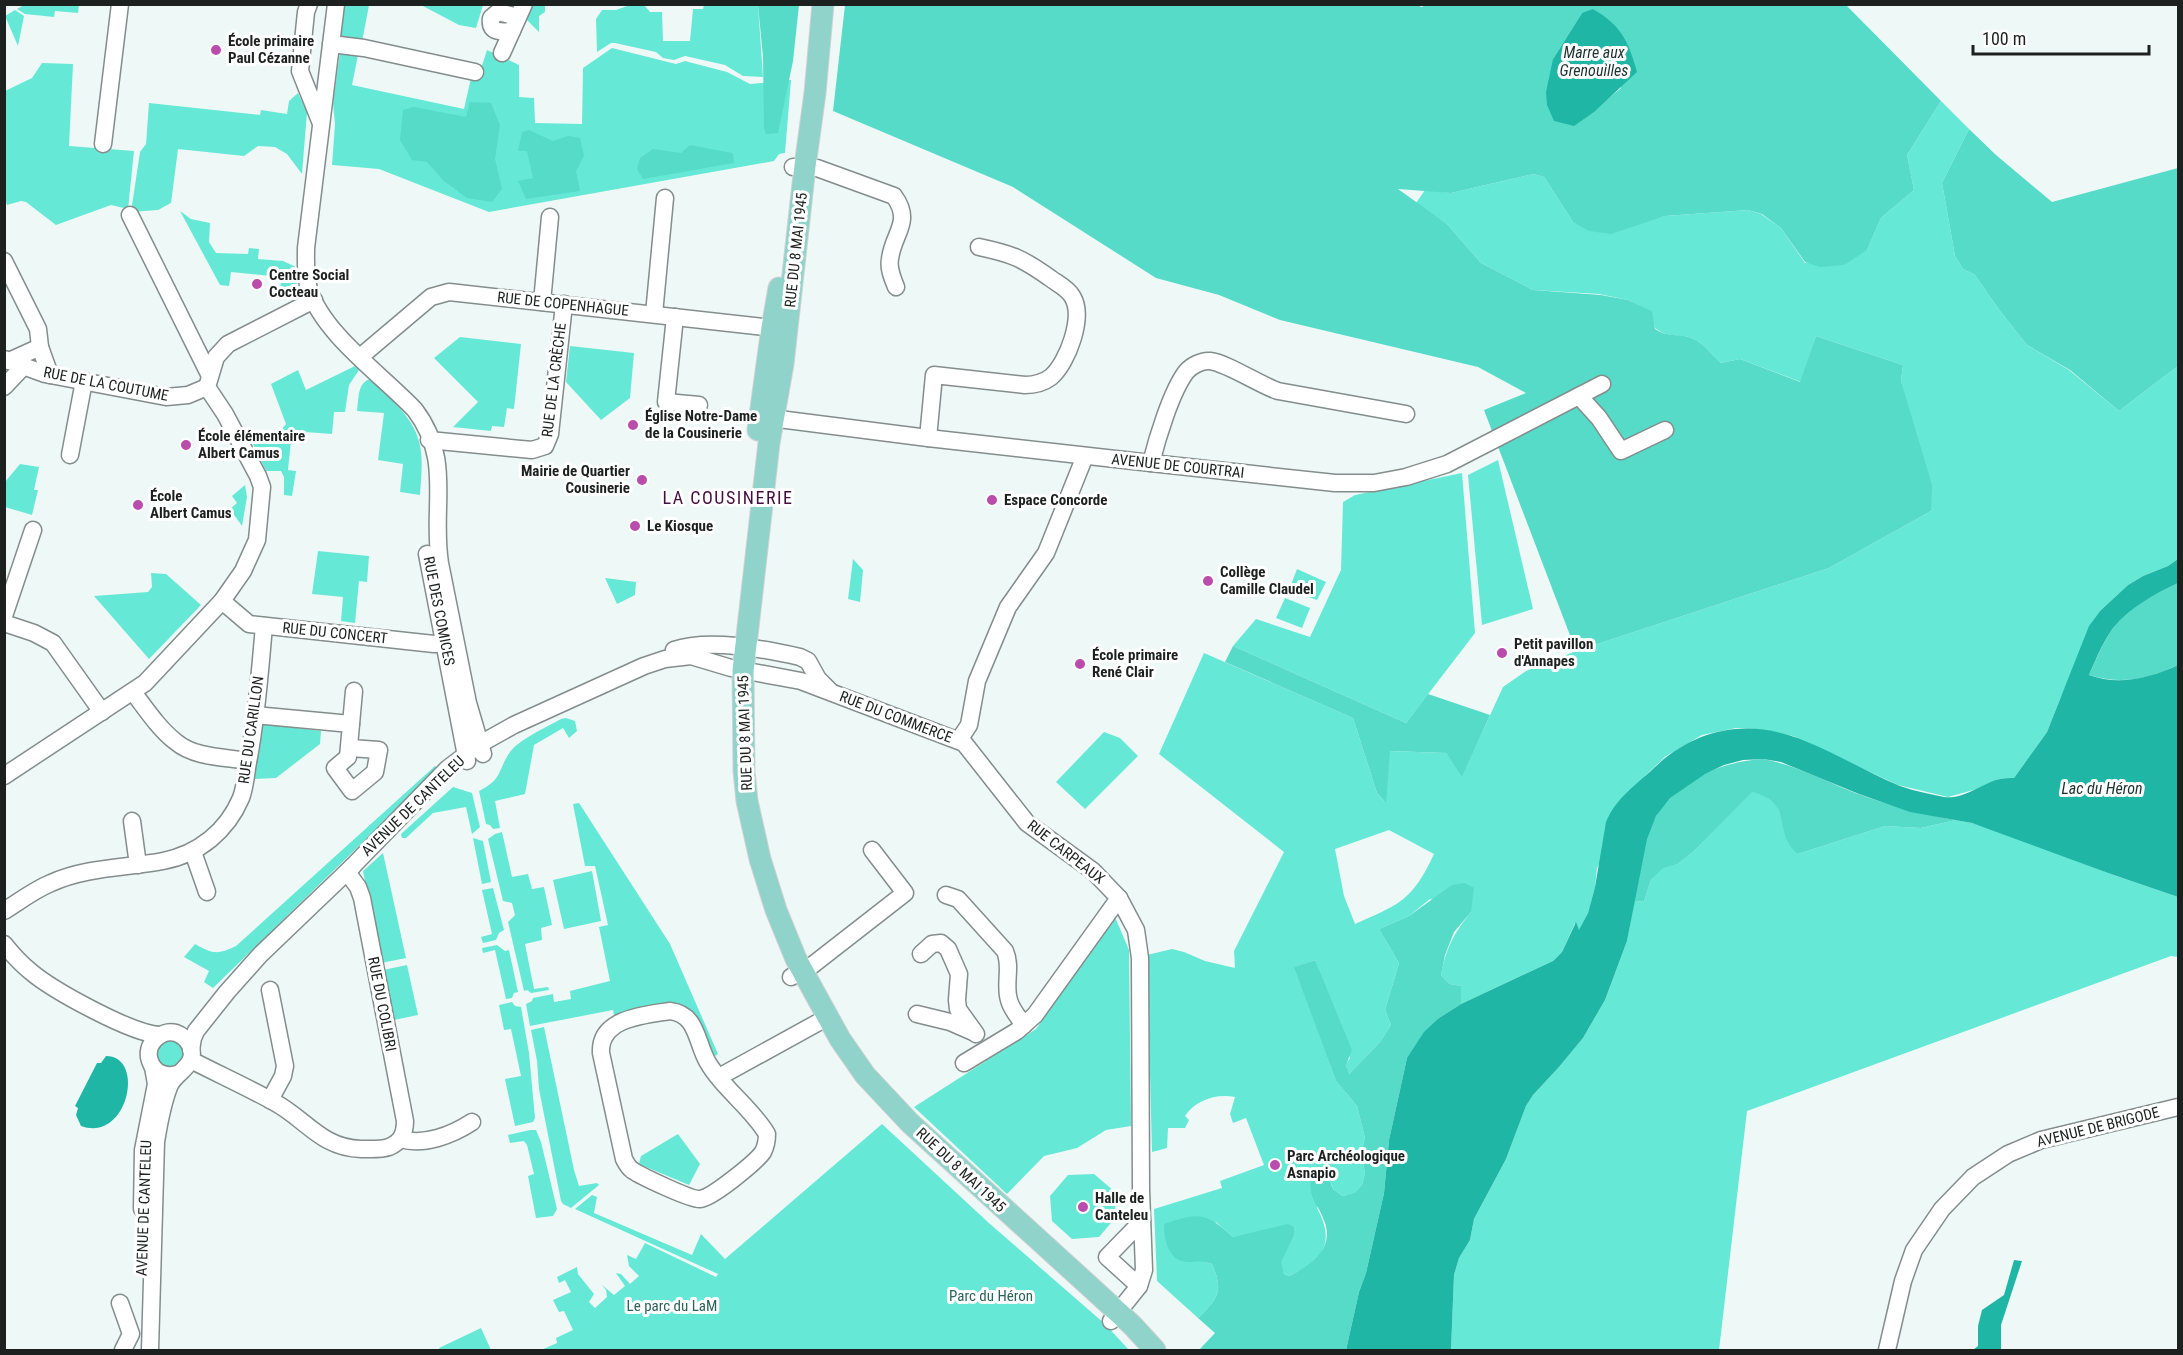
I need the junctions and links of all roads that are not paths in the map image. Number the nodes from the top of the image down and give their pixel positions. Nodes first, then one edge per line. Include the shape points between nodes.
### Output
1 (120, 4) edge
2 (309, 4) edge
3 (810, 4) edge
4 (823, 4) edge
5 (336, 5) edge
6 (518, 17) edge
7 (331, 44) junction
8 (502, 52) dead end
9 (300, 71) junction
10 (475, 72) dead end
11 (328, 75) junction
12 (321, 128) junction
13 (103, 144) dead end
14 (799, 166) junction
15 (665, 198) dead end
16 (130, 215) dead end
17 (550, 218) dead end
18 (978, 247) dead end
19 (4, 261) edge
20 (9, 283) edge
21 (896, 287) dead end
22 (314, 300) junction
23 (542, 302) junction
24 (564, 304) junction
25 (654, 314) junction
26 (675, 317) junction
27 (779, 329) junction
28 (40, 347) junction
29 (360, 357) junction
30 (12, 363) edge
31 (50, 375) junction
32 (208, 380) junction
33 (84, 381) junction
34 (1602, 384) dead end
35 (4, 387) edge
36 (1580, 396) junction
37 (699, 405) dead end
38 (1406, 414) dead end
39 (766, 417) junction
40 (1665, 430) dead end
41 (928, 438) junction
42 (430, 440) junction
43 (70, 455) dead end
44 (1085, 456) junction
45 (1150, 463) junction
46 (33, 530) dead end
47 (222, 601) junction
48 (4, 616) edge
49 (4, 623) edge
50 (264, 626) junction
51 (450, 643) junction
52 (739, 647) junction
53 (644, 666) junction
54 (737, 669) junction
55 (133, 692) junction
56 (354, 692) dead end
57 (833, 693) junction
58 (102, 712) junction
59 (255, 715) junction
60 (351, 724) junction
61 (959, 740) junction
62 (350, 748) dead end
63 (482, 749) junction
64 (467, 760) junction
65 (248, 761) junction
66 (4, 776) edge
67 (132, 821) dead end
68 (872, 850) dead end
69 (193, 852) junction
70 (138, 865) junction
71 (346, 872) junction
72 (207, 892) dead end
73 (946, 895) dead end
74 (1119, 898) junction
75 (4, 912) edge
76 (4, 944) edge
77 (921, 954) dead end
78 (260, 955) junction
79 (797, 974) junction
80 (270, 990) dead end
81 (917, 1014) dead end
82 (108, 1017) junction
83 (822, 1021) junction
84 (1024, 1026) junction
85 (165, 1034) junction
86 (976, 1034) junction
87 (989, 1047) junction
88 (191, 1055) junction
89 (151, 1063) junction
90 (964, 1063) dead end
91 (180, 1073) junction
92 (719, 1077) junction
93 (270, 1100) junction
94 (2178, 1107) edge
95 (472, 1122) dead end
96 (401, 1139) junction
97 (1142, 1221) junction
98 (1139, 1286) junction
99 (120, 1304) dead end
100 (1114, 1317) junction
101 (123, 1350) edge
102 (140, 1350) edge
103 (150, 1350) edge
104 (1137, 1350) edge
105 (1155, 1350) edge
106 (1887, 1350) edge

1 - 13 street
2 - 9 street, RUE DES COMICES
3 - 14 main road, RUE DU 8 MAI 1945
4 - 14 main road, RUE DU 8 MAI 1945 via 815,93
5 - 7 street, RUE DES COMICES
6 - 8 street
7 - 10 street
7 - 11 street, RUE DES COMICES
9 - 11 street via 314,83
9 - 12 street, RUE DES COMICES
11 - 12 street, RUE DES COMICES
12 - 22 street, RUE DES COMICES via 306,248
14 - 21 street via 817,168 894,196 900,204 903,222 890,258
14 - 27 main road, RUE DU 8 MAI 1945 via 782,275
15 - 25 street
16 - 32 street
17 - 23 street
18 - 41 street via 1018,257 1068,290 1078,311 1075,330 1059,366 1040,383 1025,385 934,375
19 - 20 street
20 - 28 street via 38,329
22 - 29 street, RUE DES COMICES via 329,325
22 - 32 street via 228,344 216,357
23 - 24 street, RUE DE COPENHAGUE
23 - 29 street, RUE DE COPENHAGUE via 437,294
24 - 25 street, RUE DE COPENHAGUE
24 - 42 street, RUE DE LA CRÈCHE via 550,434 545,446 532,450
25 - 26 street, RUE DE COPENHAGUE
26 - 27 street, RUE DE COPENHAGUE
26 - 37 street via 666,402
27 - 39 main road, RUE DU 8 MAI 1945
28 - 30 street
28 - 31 street
29 - 42 street, RUE DES COMICES via 422,419
30 - 31 street, RUE DE LA COUTUME
30 - 35 street
31 - 33 street, RUE DE LA COUTUME
32 - 33 street, RUE DE LA COUTUME via 188,395 166,397
32 - 47 street via 262,487 256,546
33 - 43 street
34 - 36 street, AVENUE DE COURTRAI
36 - 40 street via 1621,451
36 - 45 street, AVENUE DE COURTRAI via 1447,464 1390,481 1335,483
38 - 45 street via 1278,390 1216,363 1202,362 1187,371 1179,384
39 - 41 street, AVENUE DE COURTRAI
39 - 52 main road, RUE DU 8 MAI 1945
41 - 44 street, AVENUE DE COURTRAI
42 - 51 street, RUE DES COMICES via 426,545
44 - 45 street, AVENUE DE COURTRAI
44 - 61 street via 1046,553 1008,606 977,681 969,725
46 - 48 street
47 - 50 street, RUE DU CONCERT via 249,624
47 - 55 street
49 - 58 street via 53,643
50 - 51 street, RUE DU CONCERT
50 - 59 street, RUE DU CARILLON
51 - 63 street, RUE DES COMICES
51 - 64 street, RUE DES COMICES
52 - 53 street, AVENUE DE CANTELEU via 689,646
52 - 54 main road, RUE DU 8 MAI 1945
52 - 57 street, RUE DU COMMERCE via 804,658
53 - 54 street, AVENUE DE CANTELEU via 685,656
53 - 63 street, AVENUE DE CANTELEU via 514,725
54 - 57 street, RUE DU COMMERCE via 801,681
54 - 79 main road, RUE DU 8 MAI 1945 via 730,743 739,817 755,885 772,934
55 - 58 street
55 - 65 street via 177,744 199,753
56 - 60 street
57 - 61 street, RUE DU COMMERCE
58 - 66 street
59 - 60 street
59 - 65 street, RUE DU CARILLON
60 - 62 street
61 - 74 street, RUE CARPEAUX via 968,746 1027,823 1093,872
63 - 64 street, AVENUE DE CANTELEU
64 - 71 street, AVENUE DE CANTELEU
65 - 69 street, RUE DU CARILLON via 234,812 216,835
67 - 70 street
68 - 79 street via 904,893
69 - 70 street, RUE DU CARILLON
69 - 72 street
70 - 75 street, RUE DU CARILLON via 67,877 36,890
71 - 78 street, AVENUE DE CANTELEU
71 - 96 street, RUE DU COLIBRI via 362,898 405,1121
73 - 84 street via 958,899 1005,951 1008,998
74 - 84 street
74 - 97 street, RUE CARPEAUX via 1136,930 1140,958
76 - 82 street via 39,978
77 - 86 street via 938,942 948,949 959,974 957,1006
78 - 85 street, AVENUE DE CANTELEU via 189,1022
78 - 88 street, AVENUE DE CANTELEU via 196,1031
79 - 83 main road, RUE DU 8 MAI 1945
80 - 93 street via 285,1066
81 - 86 street via 950,1022
82 - 85 street via 144,1032
82 - 89 street via 136,1039
83 - 92 street
83 - 100 main road, RUE DU 8 MAI 1945 via 864,1075 910,1123
84 - 87 street
85 - 88 street via 183,1037
85 - 89 street via 151,1045
86 - 87 street
87 - 90 street
88 - 91 street via 186,1069
88 - 93 street
89 - 91 street via 164,1075
89 - 102 street, AVENUE DE CANTELEU via 156,1088 142,1168
91 - 103 street, AVENUE DE CANTELEU via 169,1085 156,1142
92 - 92 street via 767,1134 759,1156 701,1199 631,1169 624,1159 601,1053 602,1040 610,1028 622,1021 663,1012 682,1014 691,1022 705,1058
93 - 96 street via 318,1135 344,1148 384,1148
94 - 106 street, AVENUE DE BRIGODE via 2041,1140 2008,1154 1973,1177 1942,1209 1914,1250 1902,1281
95 - 96 street via 455,1133 412,1142
97 - 98 street, RUE CARPEAUX via 1144,1270
97 - 98 street via 1107,1257
98 - 100 street
99 - 101 street via 131,1334
100 - 104 main road, RUE DU 8 MAI 1945
100 - 105 main road, RUE DU 8 MAI 1945

